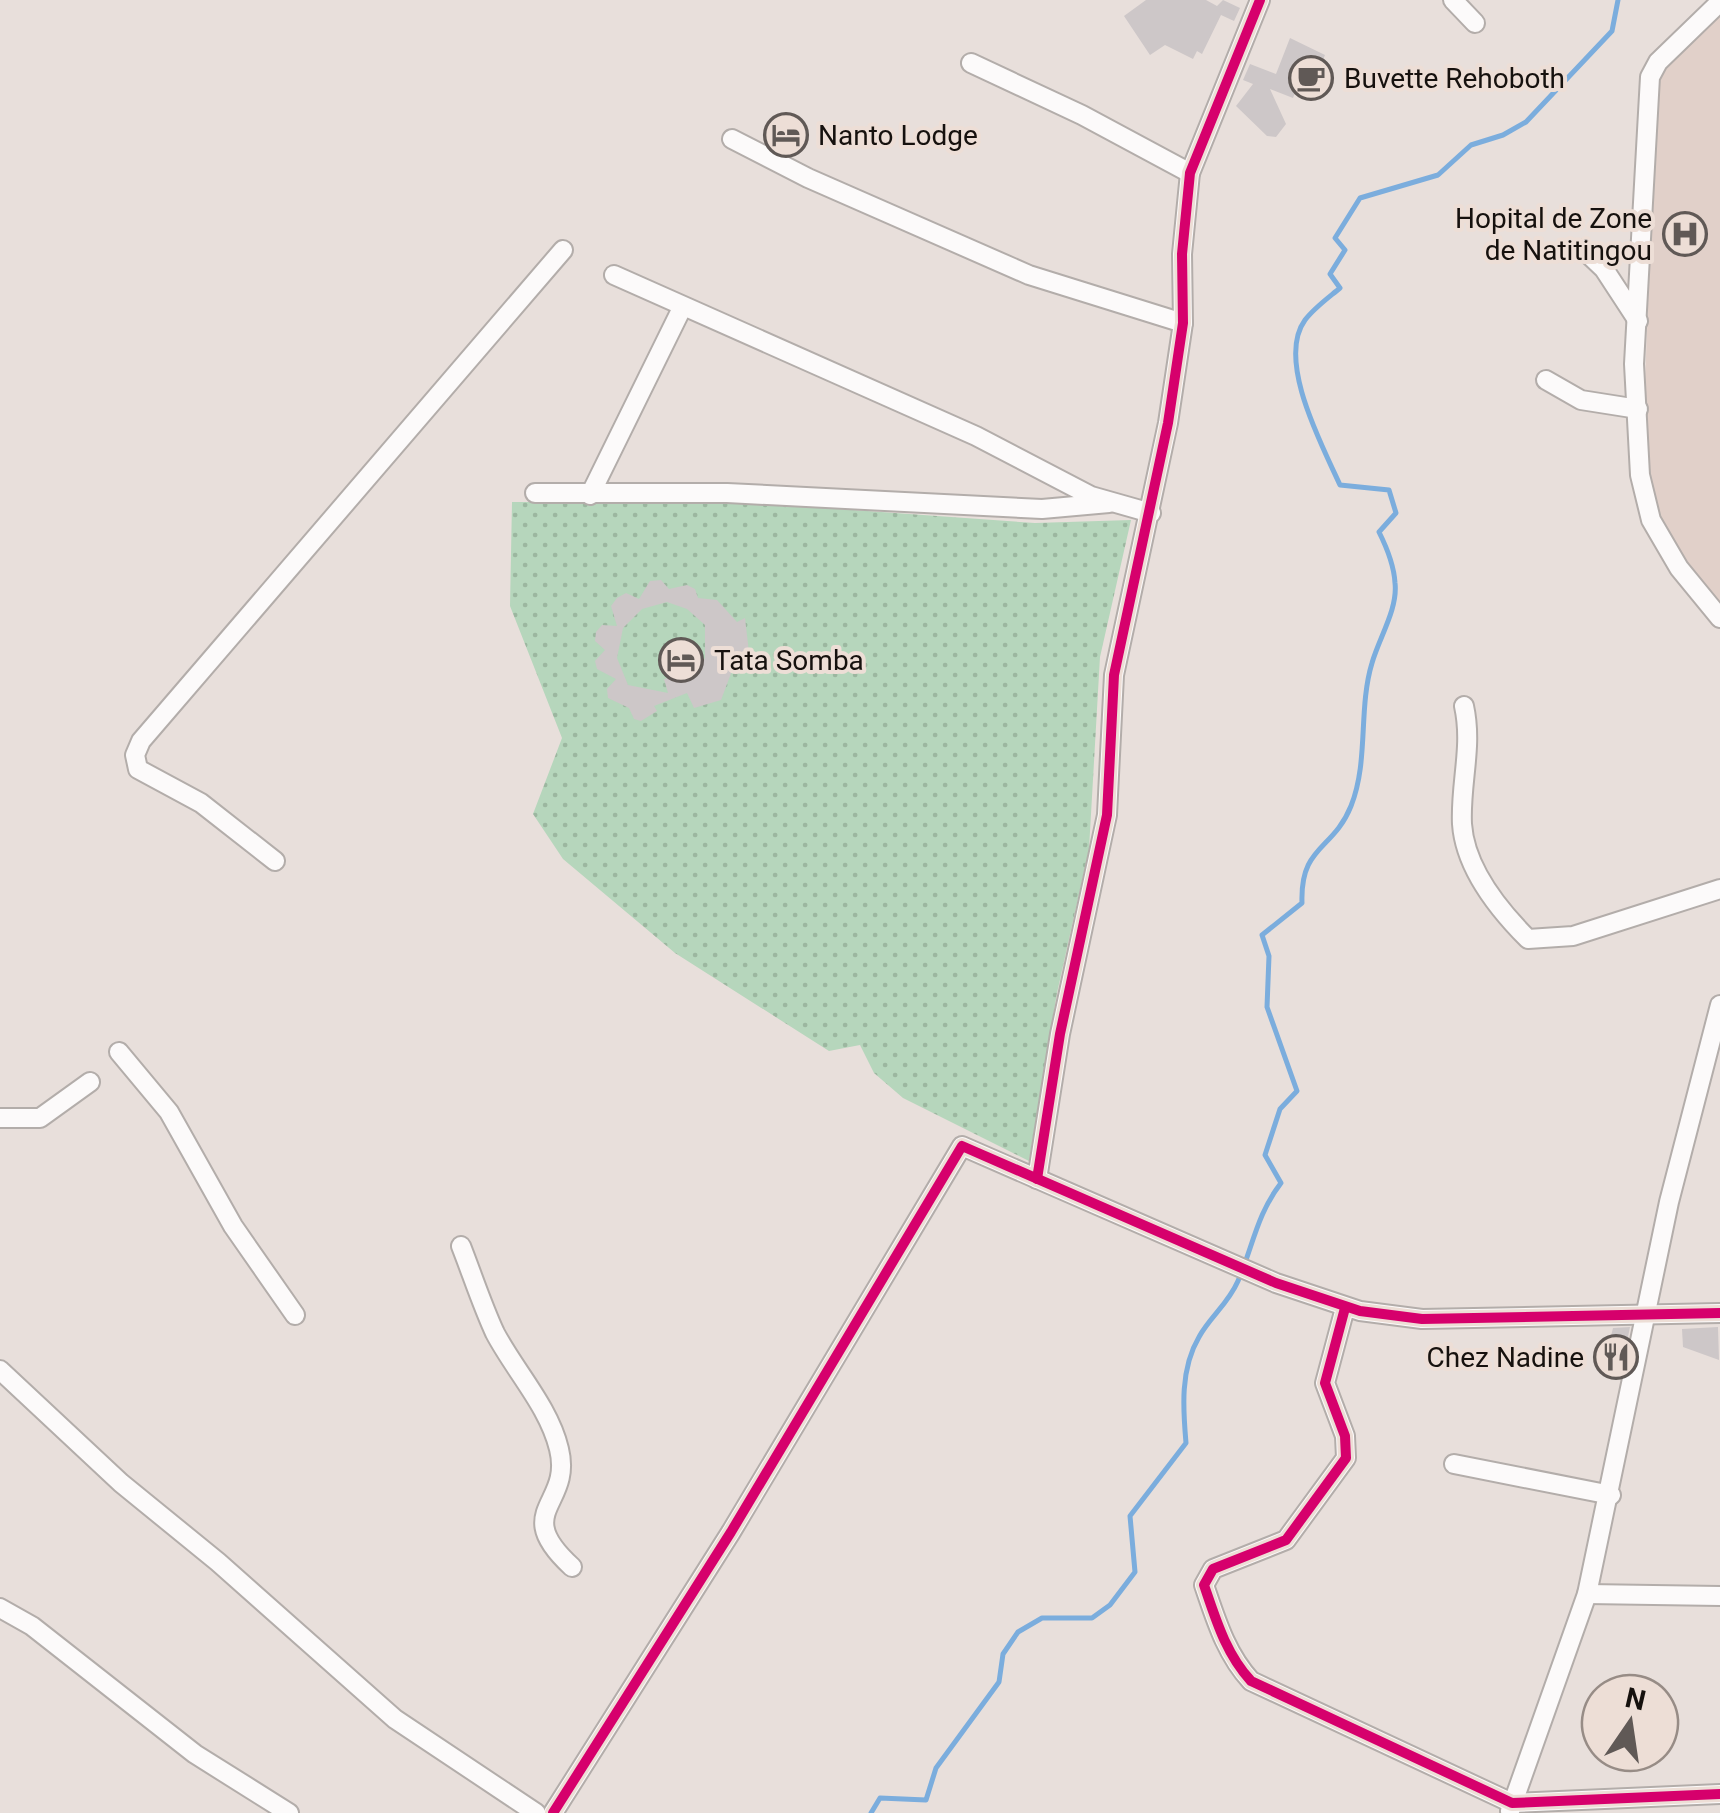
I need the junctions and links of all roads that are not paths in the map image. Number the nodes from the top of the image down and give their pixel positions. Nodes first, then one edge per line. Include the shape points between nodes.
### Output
1 (1260, 0) edge
2 (1453, 0) edge
3 (1720, 2) edge
4 (1475, 23) dead end
5 (971, 63) dead end
6 (732, 139) dead end
7 (1190, 173) junction
8 (1582, 249) dead end
9 (564, 250) dead end
10 (614, 275) dead end
11 (682, 308) junction
12 (1638, 321) junction
13 (1183, 323) junction
14 (1546, 380) dead end
15 (1638, 409) junction
16 (535, 493) dead end
17 (590, 495) junction
18 (1111, 503) junction
19 (1151, 513) junction
20 (1720, 618) edge
21 (1464, 706) dead end
22 (275, 862) dead end
23 (1720, 889) edge
24 (1720, 1005) edge
25 (120, 1052) dead end
26 (90, 1082) dead end
27 (0, 1118) edge
28 (1037, 1179) junction
29 (460, 1246) dead end
30 (1345, 1308) junction
31 (1720, 1313) edge
32 (295, 1315) dead end
33 (1648, 1317) junction
34 (0, 1370) edge
35 (1454, 1464) dead end
36 (1611, 1495) junction
37 (572, 1567) dead end
38 (1588, 1594) junction
39 (1720, 1596) edge
40 (0, 1608) edge
41 (1720, 1794) edge
42 (1511, 1808) edge
43 (289, 1813) edge
44 (536, 1813) edge
45 (553, 1813) edge

1 - 7 street
2 - 4 street
3 - 12 street via 1650,77
5 - 7 street
6 - 13 street via 1029,275
7 - 13 street
8 - 12 street via 1604,268
9 - 22 street via 141,740 138,769 202,803
10 - 11 street
11 - 17 street
11 - 18 street via 976,436
12 - 15 street
13 - 19 street
14 - 15 street via 1581,400
15 - 20 street via 1640,476 1651,520 1678,568
16 - 17 street
17 - 18 street via 726,493 1042,509
18 - 19 street
19 - 28 street via 1114,676 1106,816
21 - 23 street via 1470,750 1462,826 1482,884 1528,939 1574,936
24 - 33 street
25 - 32 street via 170,1112 233,1226
26 - 27 street via 40,1118
28 - 30 street
28 - 45 street via 962,1146
29 - 37 street via 494,1331 553,1429 562,1470 544,1533
30 - 33 street via 1422,1318
30 - 42 street via 1325,1383 1346,1458 1286,1540 1213,1569 1204,1585 1224,1642 1251,1682
31 - 33 street
33 - 36 street
34 - 44 street via 395,1720
35 - 36 street
36 - 38 street
38 - 39 street
38 - 42 street
40 - 43 street via 195,1754
41 - 42 street

